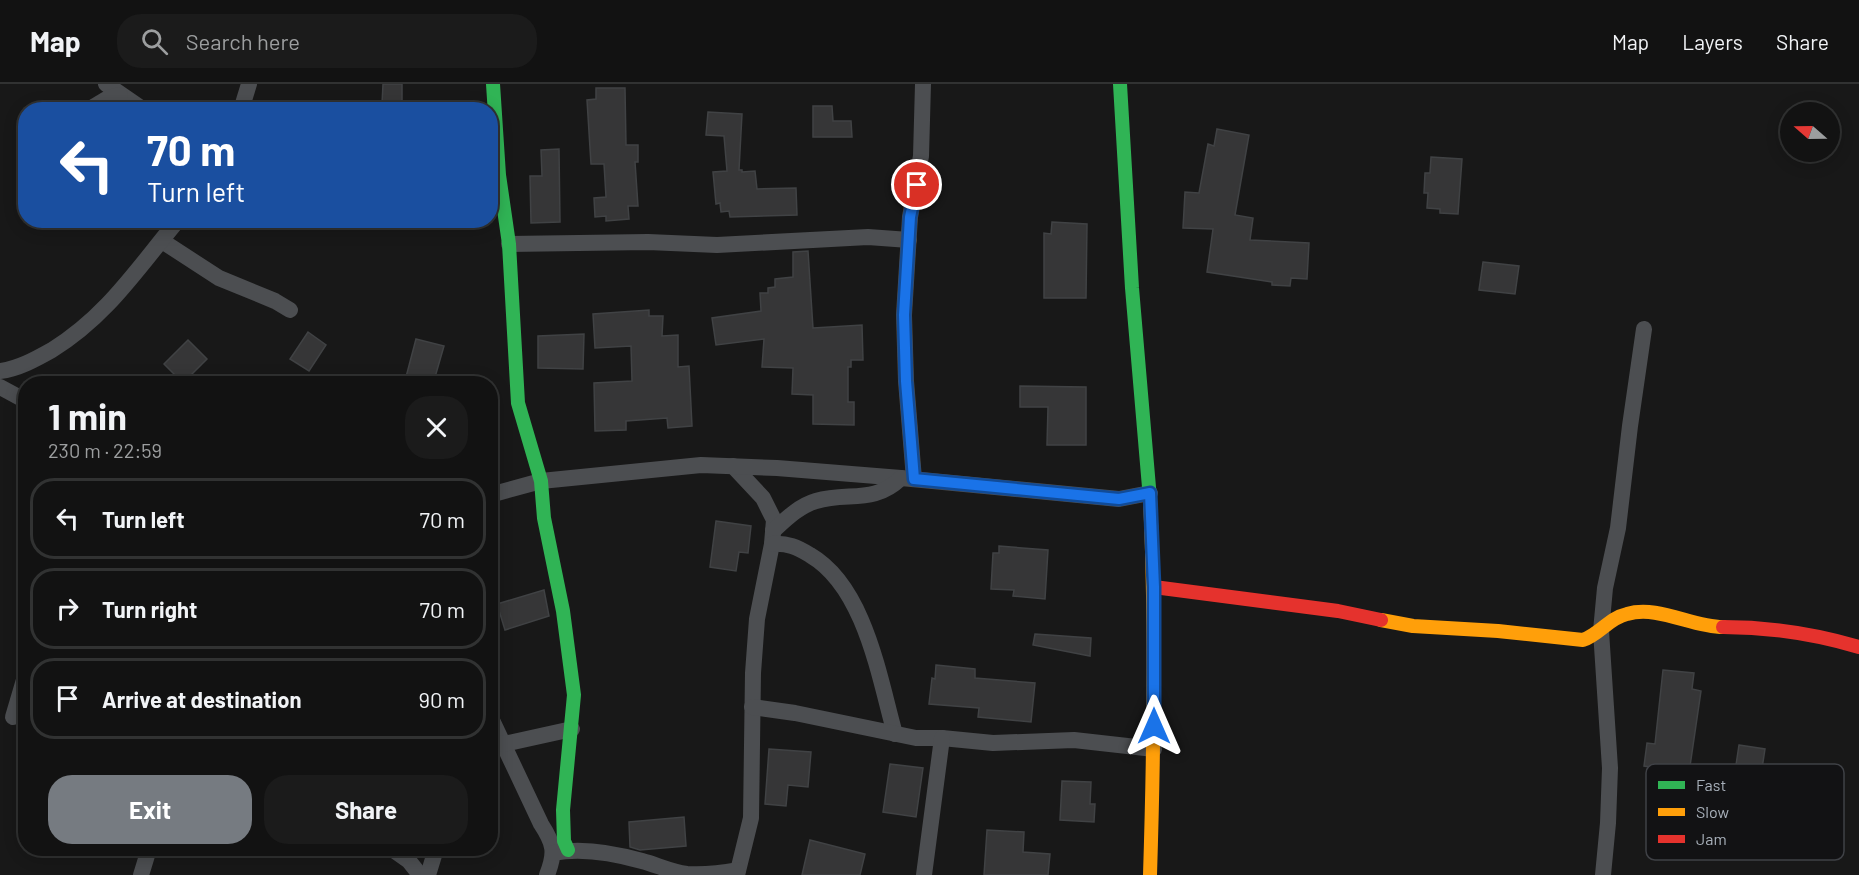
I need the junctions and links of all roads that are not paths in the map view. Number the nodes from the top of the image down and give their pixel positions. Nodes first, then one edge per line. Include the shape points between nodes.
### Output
1 (94, 84) edge
2 (249, 84) edge
3 (493, 84) edge
4 (923, 84) edge
5 (1120, 84) edge
6 (113, 89) edge
7 (101, 102) edge
8 (132, 102) edge
9 (243, 102) edge
10 (494, 102) edge
11 (498, 160) edge
12 (172, 228) edge
13 (909, 240) junction
14 (162, 241) junction
15 (509, 244) junction
16 (290, 310) dead end
17 (1644, 329) dead end
18 (0, 371) edge
19 (0, 387) edge
20 (18, 397) edge
21 (733, 466) junction
22 (907, 478) junction
23 (541, 482) junction
24 (498, 493) edge
25 (1150, 493) junction
26 (772, 537) junction
27 (1154, 587) junction
28 (1600, 631) junction
29 (1859, 647) edge
30 (18, 701) edge
31 (752, 707) junction
32 (13, 718) edge
33 (572, 729) junction
34 (895, 734) junction
35 (942, 738) junction
36 (498, 743) edge
37 (498, 745) edge
38 (1154, 749) junction
39 (560, 852) junction
40 (402, 856) edge
41 (434, 856) edge
42 (145, 861) edge
43 (738, 872) edge
44 (428, 874) edge
45 (153, 875) edge
46 (547, 875) edge
47 (924, 875) edge
48 (1150, 875) edge
49 (1604, 875) edge

1 - 6 street
2 - 9 street
3 - 10 street
4 - 13 street via 921,156
5 - 25 street
6 - 7 street
6 - 8 street
11 - 15 street
12 - 14 street
13 - 15 street via 868,237 717,245
13 - 22 street via 904,315
14 - 16 street via 219,278
14 - 18 street via 89,323 36,359
15 - 23 street via 518,403
17 - 28 street
19 - 20 street
21 - 22 street
21 - 23 street via 645,469
21 - 26 street via 763,498 774,520
22 - 25 street via 1119,499
22 - 26 street via 875,494 816,501 797,510
23 - 24 street
23 - 33 street via 574,695
25 - 27 street
26 - 31 street via 757,619
26 - 34 street via 816,558 838,578 867,635
27 - 28 street via 1338,611 1413,626 1583,640
27 - 38 street
28 - 29 street via 1619,617 1644,611 1719,627 1750,627 1828,638
28 - 49 street via 1610,768
30 - 32 street
31 - 34 street
31 - 43 street via 751,818
33 - 36 street
33 - 39 street
34 - 35 street
35 - 38 street via 993,743 1074,740
35 - 47 street
37 - 39 street
38 - 48 street
39 - 43 street via 608,854 690,874
39 - 46 street
40 - 44 street
41 - 44 street
42 - 45 street

